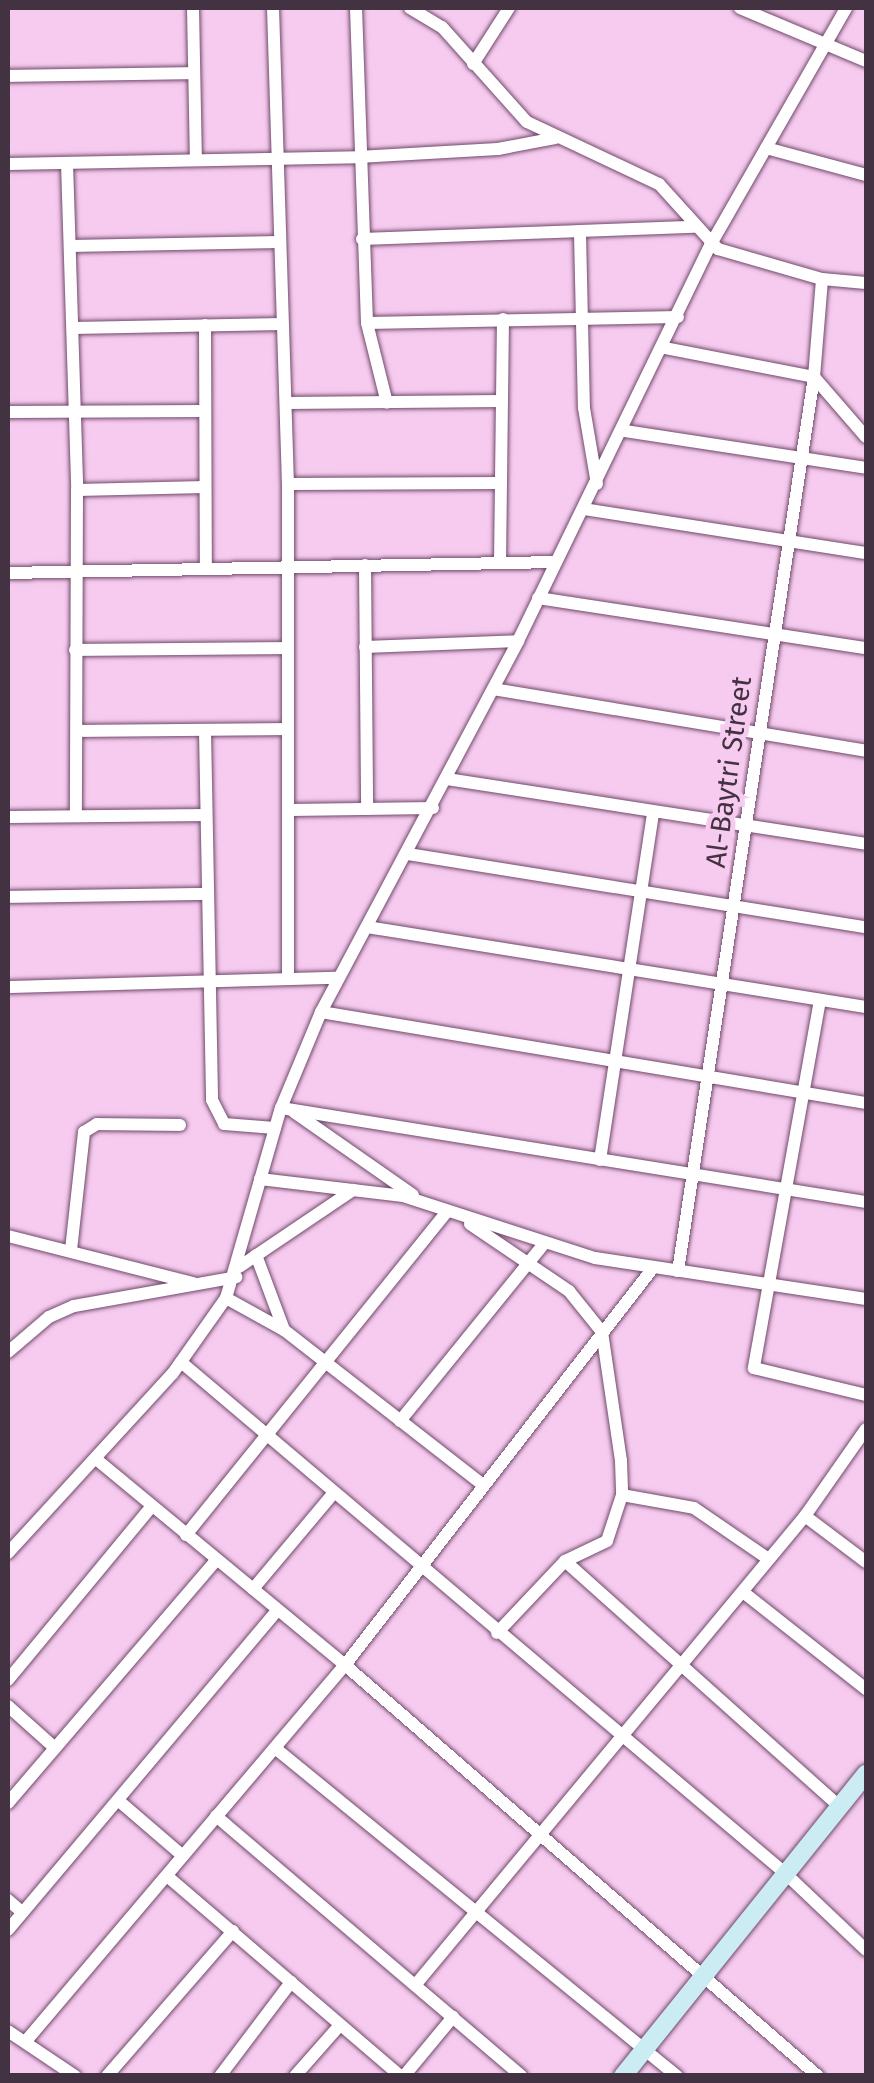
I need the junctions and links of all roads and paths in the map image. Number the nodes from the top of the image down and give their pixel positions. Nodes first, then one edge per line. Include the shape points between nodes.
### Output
1 (193, 8) edge
2 (273, 8) edge
3 (356, 8) edge
4 (410, 8) edge
5 (509, 8) edge
6 (740, 8) edge
7 (846, 8) edge
8 (825, 44) junction
9 (866, 61) edge
10 (473, 64) junction
11 (194, 73) junction
12 (8, 76) edge
13 (555, 138) junction
14 (766, 148) junction
15 (358, 157) junction
16 (274, 158) junction
17 (196, 160) junction
18 (66, 163) junction
19 (8, 164) edge
20 (866, 175) edge
21 (694, 228) junction
22 (580, 234) junction
23 (362, 239) junction
24 (279, 242) junction
25 (712, 244) junction
26 (70, 246) junction
27 (822, 280) junction
28 (866, 283) edge
29 (678, 317) junction
30 (579, 318) junction
31 (503, 320) junction
32 (282, 324) junction
33 (366, 324) junction
34 (206, 325) junction
35 (73, 328) junction
36 (665, 348) junction
37 (814, 377) junction
38 (502, 400) junction
39 (387, 402) junction
40 (286, 404) junction
41 (76, 411) junction
42 (205, 411) junction
43 (8, 412) edge
44 (625, 431) junction
45 (866, 438) edge
46 (802, 459) junction
47 (866, 468) edge
48 (500, 483) junction
49 (288, 484) junction
50 (597, 484) junction
51 (206, 487) junction
52 (77, 490) junction
53 (584, 510) junction
54 (789, 541) junction
55 (866, 553) edge
56 (556, 562) junction
57 (500, 563) junction
58 (364, 566) junction
59 (285, 567) junction
60 (206, 569) junction
61 (76, 571) junction
62 (8, 573) edge
63 (538, 598) junction
64 (774, 634) junction
65 (518, 641) junction
66 (365, 647) junction
67 (286, 648) junction
68 (866, 648) edge
69 (75, 650) junction
70 (493, 689) junction
71 (287, 729) junction
72 (77, 731) junction
73 (205, 731) junction
74 (760, 734) junction
75 (866, 751) edge
76 (447, 779) junction
77 (368, 808) junction
78 (433, 808) junction
79 (290, 810) junction
80 (653, 812) junction
81 (206, 814) junction
82 (76, 816) junction
83 (8, 817) edge
84 (748, 824) junction
85 (866, 844) edge
86 (408, 854) junction
87 (642, 893) junction
88 (207, 894) junction
89 (8, 897) edge
90 (735, 906) junction
91 (866, 926) edge
92 (368, 928) junction
93 (628, 971) junction
94 (338, 978) junction
95 (288, 980) junction
96 (208, 982) junction
97 (720, 985) junction
98 (8, 988) edge
99 (820, 1000) junction
100 (866, 1008) edge
101 (321, 1012) junction
102 (616, 1062) junction
103 (705, 1078) junction
104 (804, 1093) junction
105 (866, 1104) edge
106 (286, 1109) junction
107 (180, 1125) dead end
108 (275, 1128) junction
109 (600, 1160) junction
110 (690, 1174) junction
111 (260, 1179) junction
112 (788, 1189) junction
113 (356, 1190) junction
114 (422, 1202) junction
115 (866, 1202) edge
116 (453, 1214) junction
117 (8, 1236) edge
118 (543, 1245) junction
119 (70, 1250) junction
120 (256, 1255) junction
121 (530, 1267) junction
122 (653, 1268) junction
123 (678, 1271) junction
124 (237, 1272) junction
125 (195, 1284) junction
126 (773, 1284) junction
127 (226, 1298) junction
128 (866, 1299) edge
129 (284, 1330) junction
130 (602, 1332) junction
131 (8, 1352) edge
132 (181, 1362) junction
133 (327, 1364) junction
134 (866, 1395) edge
135 (400, 1421) junction
136 (866, 1429) edge
137 (265, 1438) junction
138 (96, 1459) junction
139 (483, 1485) junction
140 (332, 1495) junction
141 (622, 1496) junction
142 (152, 1506) junction
143 (806, 1516) junction
144 (186, 1535) junction
145 (8, 1553) edge
146 (767, 1558) junction
147 (216, 1560) junction
148 (566, 1561) junction
149 (866, 1562) edge
150 (418, 1567) junction
151 (253, 1589) junction
152 (744, 1592) junction
153 (277, 1610) junction
154 (497, 1632) junction
155 (345, 1664) junction
156 (682, 1665) junction
157 (8, 1680) edge
158 (866, 1689) edge
159 (8, 1706) edge
160 (619, 1734) junction
161 (54, 1748) junction
162 (275, 1748) junction
163 (866, 1774) edge
164 (119, 1801) junction
165 (8, 1803) edge
166 (840, 1807) junction
167 (216, 1816) junction
168 (538, 1837) junction
169 (183, 1856) junction
170 (786, 1874) junction
171 (167, 1876) junction
172 (8, 1900) edge
173 (22, 1912) junction
174 (476, 1913) junction
175 (8, 1930) edge
176 (233, 1932) junction
177 (866, 1948) edge
178 (704, 1976) junction
179 (291, 1982) junction
180 (416, 1983) junction
181 (454, 2017) junction
182 (340, 2025) junction
183 (8, 2031) edge
184 (26, 2041) junction
185 (646, 2048) junction
186 (515, 2074) edge
187 (75, 2076) edge
188 (107, 2076) edge
189 (220, 2076) edge
190 (295, 2076) edge
191 (402, 2076) edge
192 (623, 2076) edge
193 (677, 2076) edge
194 (818, 2076) edge

1 - 11 street
2 - 16 street
3 - 15 street
4 - 10 street via 442,27
5 - 10 street
6 - 8 street
7 - 8 street
8 - 9 street
8 - 14 street
10 - 13 street via 527,122
11 - 12 street
11 - 17 street
13 - 15 street via 498,149
13 - 21 street via 653,180
14 - 20 street
14 - 25 street
15 - 16 street
15 - 23 street
16 - 17 street
16 - 24 street
17 - 18 street
18 - 19 street
18 - 26 street
21 - 22 street
21 - 25 street
22 - 23 street
22 - 30 street
23 - 33 street
24 - 26 street
24 - 32 street
25 - 27 street
25 - 29 street
26 - 35 street
27 - 28 street
27 - 37 street, Al-Baytri Street
29 - 30 street
29 - 36 street
30 - 31 street
30 - 50 street
31 - 33 street
31 - 38 street
32 - 34 street
32 - 40 street
33 - 39 street
34 - 35 street
34 - 42 street
35 - 41 street
36 - 37 street
36 - 44 street
37 - 45 street
37 - 46 street, Al-Baytri Street
38 - 39 street
38 - 48 street
39 - 40 street
40 - 49 street
41 - 42 street
41 - 43 street
41 - 52 street
42 - 51 street
44 - 46 street
44 - 50 street
46 - 47 street
46 - 54 street, Al-Baytri Street
48 - 49 street
48 - 57 street
49 - 59 street
50 - 53 street
51 - 52 street
51 - 60 street
52 - 61 street
53 - 54 street
53 - 56 street
54 - 55 street
54 - 64 street, Al-Baytri Street
56 - 57 street
56 - 63 street
57 - 58 street
58 - 59 street
58 - 66 street
59 - 60 street
59 - 67 street
60 - 61 street
61 - 62 street
61 - 69 street
63 - 64 street
63 - 65 street
64 - 68 street
64 - 74 street, Al-Baytri Street
65 - 66 street
65 - 70 street
66 - 77 street
67 - 69 street
67 - 71 street
69 - 72 street
70 - 74 street
70 - 76 street
71 - 73 street
71 - 79 street
72 - 73 street
72 - 82 street
73 - 81 street
74 - 75 street
74 - 84 street, Al-Baytri Street
76 - 78 street
76 - 80 street
77 - 78 street
77 - 79 street
78 - 86 street
79 - 95 street
80 - 84 street
80 - 87 street
81 - 82 street
81 - 88 street
82 - 83 street
84 - 85 street
84 - 90 street, Al-Baytri Street
86 - 87 street
86 - 92 street
87 - 90 street
87 - 93 street
88 - 89 street
88 - 96 street
90 - 91 street
90 - 97 street, Al-Baytri Street
92 - 93 street
92 - 94 street
93 - 97 street
93 - 102 street
94 - 95 street
94 - 101 street
95 - 96 street
96 - 98 street
96 - 108 street via 216,1112 228,1125
97 - 99 street
97 - 103 street, Al-Baytri Street
99 - 100 street
99 - 104 street
101 - 102 street
101 - 106 street
102 - 103 street
102 - 109 street
103 - 104 street
103 - 110 street, Al-Baytri Street
104 - 105 street
104 - 112 street
106 - 108 street
106 - 109 street
106 - 114 street
107 - 119 street via 98,1124 84,1132
108 - 111 street
109 - 110 street
110 - 112 street
110 - 123 street, Al-Baytri Street
111 - 113 street
111 - 124 street
112 - 115 street
112 - 126 street
113 - 114 street
113 - 120 street
114 - 116 street
116 - 118 street
116 - 121 street
116 - 133 street
117 - 119 street
118 - 121 street
118 - 122 street
119 - 125 street
120 - 124 street
120 - 129 street
121 - 130 street via 569,1291
121 - 135 street
122 - 123 street
122 - 130 street
123 - 126 street
124 - 125 street
124 - 127 street
125 - 131 street via 74,1306 49,1317
126 - 128 street
126 - 134 street via 754,1371
127 - 129 street
127 - 132 street
129 - 133 street
130 - 139 street
130 - 141 street
132 - 137 street
132 - 138 street
133 - 135 street
133 - 137 street
135 - 139 street
136 - 143 street
137 - 140 street
137 - 144 street
138 - 142 street
138 - 145 street
139 - 150 street
140 - 150 street
140 - 151 street
141 - 146 street via 699,1510
141 - 148 street via 607,1540
142 - 144 street
142 - 157 street
143 - 146 street
143 - 149 street
144 - 147 street
146 - 152 street
147 - 151 street
147 - 161 street
148 - 154 street
148 - 156 street
150 - 154 street
150 - 155 street
151 - 153 street
152 - 156 street
152 - 158 street
153 - 155 street
153 - 164 street
154 - 160 street
155 - 162 street
155 - 168 street
156 - 160 street
156 - 166 street
159 - 161 street
160 - 168 street
160 - 170 street
161 - 165 street
162 - 167 street
162 - 174 street
163 - 166 main road
164 - 169 street
164 - 173 street
166 - 170 main road
167 - 169 street
167 - 180 street
168 - 174 street
168 - 178 street
169 - 171 street
170 - 177 street
170 - 178 main road
171 - 176 street
171 - 184 street
172 - 173 street
173 - 175 street
174 - 180 street
174 - 185 street
176 - 179 street
176 - 188 street
178 - 185 main road
178 - 194 street
179 - 182 street
179 - 189 street
180 - 181 street
181 - 186 street
181 - 191 street
182 - 190 street
182 - 191 street
183 - 184 street
184 - 187 street
185 - 192 main road
185 - 193 street

